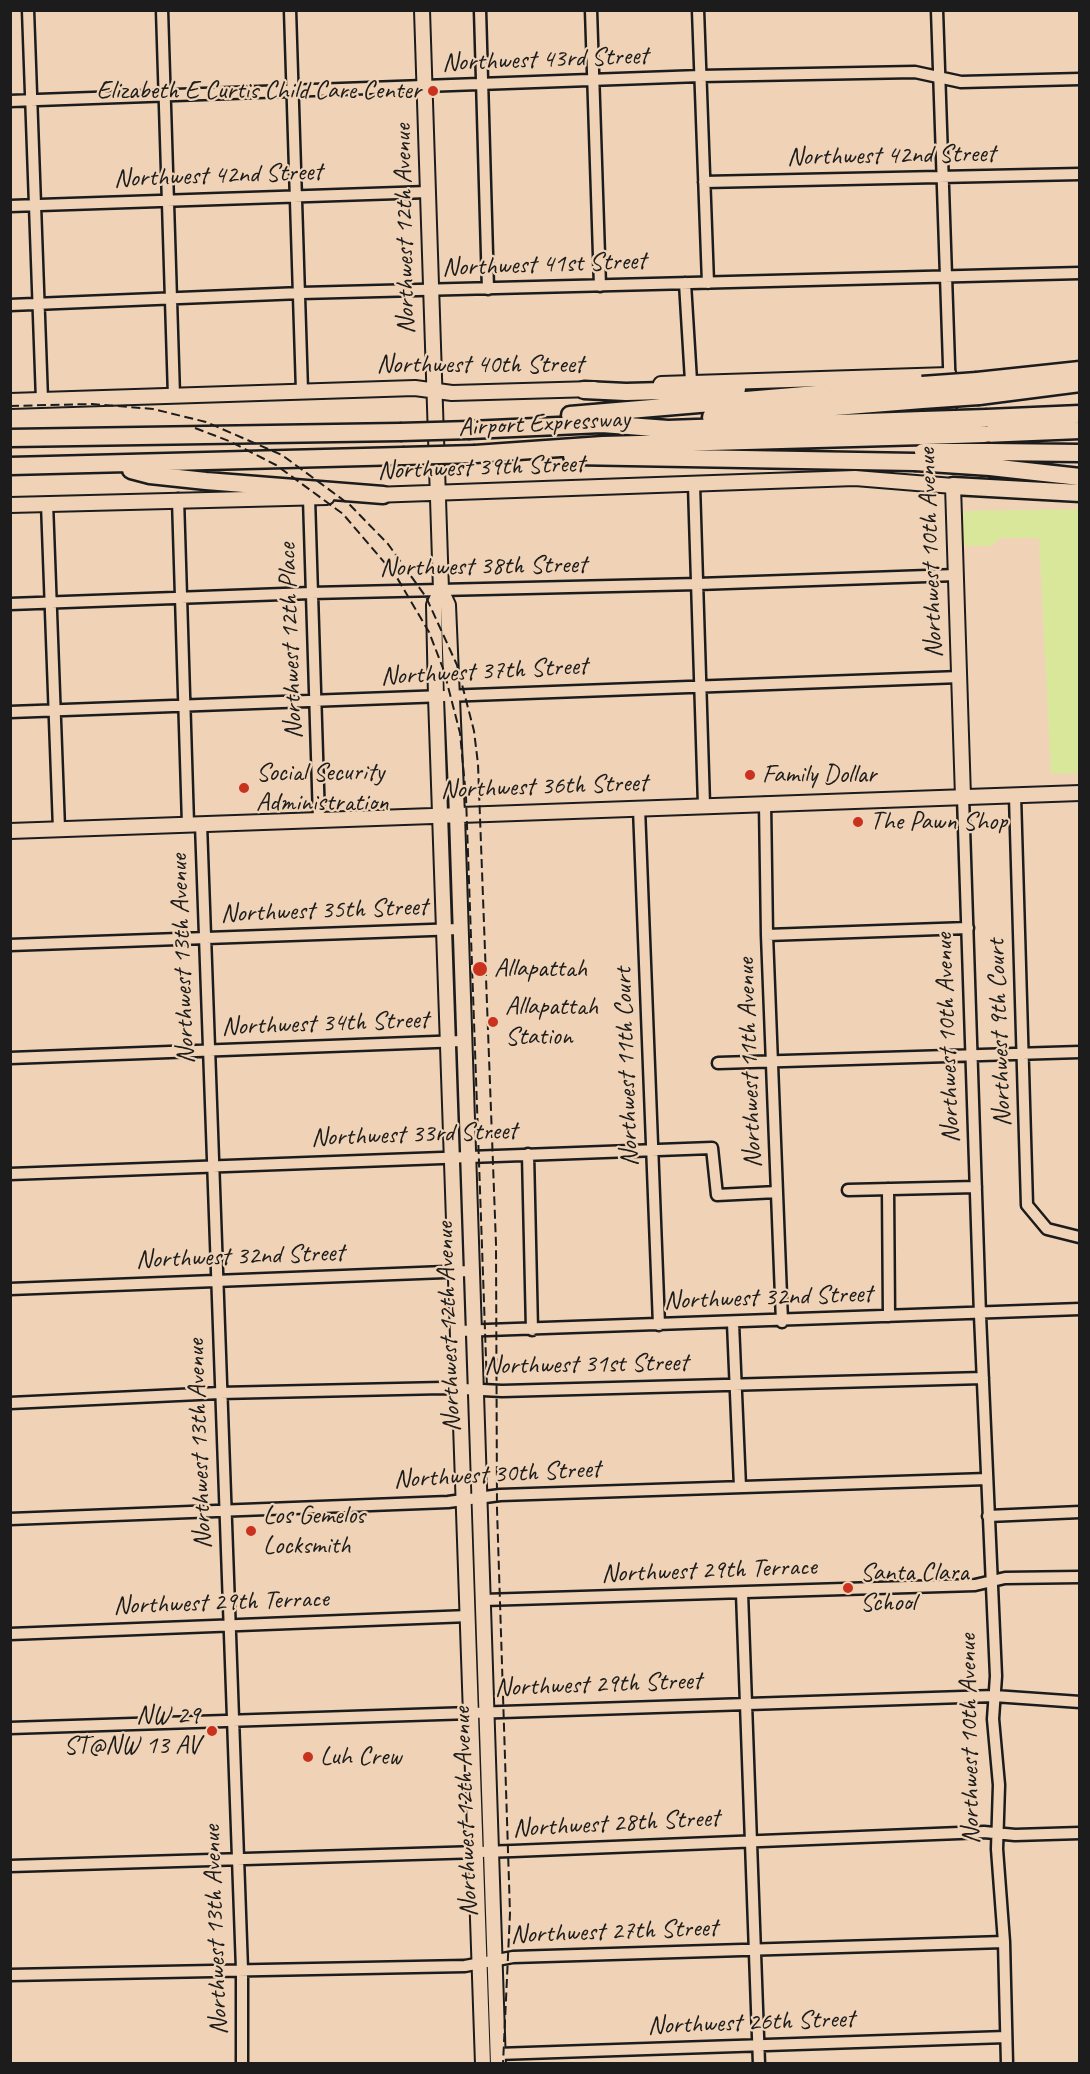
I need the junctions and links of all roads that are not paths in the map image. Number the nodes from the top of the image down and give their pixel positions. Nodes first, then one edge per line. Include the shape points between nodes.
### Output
1 (28, 10) edge
2 (162, 10) edge
3 (290, 10) edge
4 (422, 10) edge
5 (480, 10) edge
6 (591, 10) edge
7 (698, 10) edge
8 (937, 10) edge
9 (700, 76) junction
10 (939, 76) junction
11 (1080, 79) edge
12 (595, 80) junction
13 (483, 83) junction
14 (425, 87) junction
15 (293, 91) junction
16 (164, 96) junction
17 (31, 100) junction
18 (10, 101) edge
19 (1080, 174) edge
20 (942, 178) junction
21 (704, 182) junction
22 (428, 192) junction
23 (297, 194) junction
24 (168, 200) junction
25 (35, 205) junction
26 (10, 206) edge
27 (1080, 273) edge
28 (946, 276) junction
29 (685, 283) junction
30 (708, 283) junction
31 (600, 286) junction
32 (488, 289) junction
33 (430, 290) junction
34 (301, 293) junction
35 (171, 299) junction
36 (39, 304) junction
37 (10, 305) edge
38 (1080, 370) edge
39 (949, 375) junction
40 (691, 381) junction
41 (1080, 383) edge
42 (885, 388) junction
43 (978, 388) junction
44 (433, 390) junction
45 (584, 390) junction
46 (302, 391) junction
47 (922, 392) junction
48 (1080, 392) edge
49 (174, 396) junction
50 (42, 400) junction
51 (10, 401) edge
52 (1080, 414) edge
53 (602, 424) junction
54 (986, 426) junction
55 (521, 428) junction
56 (923, 428) junction
57 (1080, 430) edge
58 (10, 431) edge
59 (69, 436) junction
60 (10, 438) edge
61 (512, 453) junction
62 (1080, 453) edge
63 (990, 460) junction
64 (110, 464) junction
65 (10, 466) edge
66 (1080, 471) edge
67 (1042, 472) junction
68 (1080, 477) edge
69 (694, 485) junction
70 (953, 486) junction
71 (437, 493) junction
72 (1080, 493) edge
73 (384, 495) junction
74 (309, 498) junction
75 (178, 499) junction
76 (47, 503) junction
77 (10, 505) edge
78 (956, 575) junction
79 (698, 585) junction
80 (441, 590) junction
81 (311, 593) junction
82 (181, 598) junction
83 (50, 603) junction
84 (10, 604) edge
85 (960, 677) junction
86 (701, 686) junction
87 (451, 695) junction
88 (436, 697) junction
89 (316, 702) junction
90 (184, 708) junction
91 (55, 711) junction
92 (10, 712) edge
93 (1080, 793) edge
94 (1015, 796) junction
95 (963, 797) junction
96 (765, 803) junction
97 (704, 805) junction
98 (639, 808) junction
99 (441, 815) junction
100 (457, 815) junction
101 (319, 819) junction
102 (194, 824) junction
103 (59, 829) junction
104 (10, 831) edge
105 (969, 928) junction
106 (459, 929) junction
107 (442, 930) junction
108 (767, 934) junction
109 (205, 938) junction
110 (10, 945) edge
111 (447, 1041) junction
112 (462, 1041) junction
113 (209, 1051) junction
114 (1080, 1052) edge
115 (1024, 1054) junction
116 (972, 1055) junction
117 (10, 1058) edge
118 (773, 1062) junction
119 (718, 1063) dead end
120 (653, 1149) junction
121 (528, 1154) junction
122 (468, 1155) junction
123 (452, 1156) junction
124 (213, 1165) junction
125 (10, 1174) edge
126 (976, 1186) junction
127 (888, 1189) junction
128 (848, 1190) dead end
129 (777, 1192) junction
130 (1079, 1237) edge
131 (1080, 1242) edge
132 (471, 1271) junction
133 (456, 1272) junction
134 (217, 1281) junction
135 (10, 1289) edge
136 (1080, 1309) edge
137 (980, 1315) junction
138 (889, 1316) junction
139 (782, 1322) junction
140 (733, 1323) junction
141 (659, 1325) junction
142 (532, 1330) junction
143 (459, 1331) junction
144 (473, 1331) junction
145 (982, 1378) junction
146 (734, 1384) junction
147 (460, 1389) junction
148 (476, 1390) junction
149 (220, 1393) junction
150 (10, 1403) edge
151 (987, 1479) junction
152 (740, 1487) junction
153 (479, 1497) junction
154 (464, 1499) junction
155 (225, 1510) junction
156 (1080, 1512) edge
157 (988, 1516) junction
158 (10, 1519) edge
159 (466, 1546) junction
160 (1080, 1577) edge
161 (990, 1582) junction
162 (742, 1593) junction
163 (483, 1600) junction
164 (469, 1616) junction
165 (229, 1625) junction
166 (10, 1634) edge
167 (485, 1664) junction
168 (994, 1696) junction
169 (1080, 1702) edge
170 (747, 1703) junction
171 (487, 1711) junction
172 (472, 1712) junction
173 (233, 1721) junction
174 (10, 1728) edge
175 (1080, 1833) edge
176 (999, 1834) junction
177 (752, 1840) junction
178 (477, 1852) junction
179 (492, 1852) junction
180 (237, 1857) junction
181 (10, 1866) edge
182 (1004, 1942) junction
183 (756, 1949) junction
184 (495, 1960) junction
185 (480, 1963) junction
186 (242, 1969) junction
187 (10, 1975) edge
188 (1006, 2037) junction
189 (758, 2045) junction
190 (498, 2059) edge
191 (242, 2064) edge
192 (483, 2064) edge
193 (759, 2064) edge
194 (1007, 2064) edge

1 - 17 street
2 - 16 street
3 - 15 street
4 - 14 main road, Northwest 12th Avenue
5 - 13 street
6 - 12 street
7 - 9 street
8 - 10 street, Northwest 10th Avenue
9 - 10 street, Northwest 43rd Street via 915,72
9 - 12 street, Northwest 43rd Street
9 - 21 street
10 - 11 street, Northwest 43rd Street via 961,82
10 - 20 street, Northwest 10th Avenue
12 - 13 street, Northwest 43rd Street
12 - 31 street
13 - 14 street, Northwest 43rd Street
13 - 32 street
14 - 15 street, Northwest 43rd Street
14 - 22 main road, Northwest 12th Avenue
15 - 16 street, Northwest 43rd Street
15 - 23 street
16 - 17 street, Northwest 43rd Street
16 - 24 street
17 - 18 street, Northwest 43rd Street
17 - 25 street
19 - 20 street, Northwest 42nd Street
20 - 21 street, Northwest 42nd Street
20 - 28 street, Northwest 10th Avenue
21 - 30 street
22 - 23 street, Northwest 42nd Street
22 - 33 main road, Northwest 12th Avenue
23 - 24 street, Northwest 42nd Street
23 - 34 street
24 - 25 street, Northwest 42nd Street
24 - 35 street
25 - 26 street, Northwest 42nd Street
25 - 36 street
27 - 28 street, Northwest 41st Street
28 - 30 street, Northwest 41st Street
28 - 39 street, Northwest 10th Avenue
29 - 30 street, Northwest 41st Street
29 - 31 street, Northwest 41st Street
29 - 40 street
31 - 32 street, Northwest 41st Street
32 - 33 street, Northwest 41st Street
33 - 34 street, Northwest 41st Street
33 - 44 main road, Northwest 12th Avenue
34 - 35 street, Northwest 41st Street
34 - 46 street
35 - 36 street, Northwest 41st Street
35 - 49 street
36 - 37 street, Northwest 41st Street
36 - 50 street
38 - 43 highway
39 - 40 main road, Northwest 40th Street
39 - 70 street, Northwest 10th Avenue
40 - 45 main road, Northwest 40th Street
41 - 43 highway
42 - 45 highway
42 - 47 highway
42 - 55 highway via 557,416
43 - 47 highway, bridge
43 - 48 highway
44 - 45 main road, Northwest 40th Street
44 - 46 main road, Northwest 40th Street
44 - 71 main road, Northwest 12th Avenue
46 - 49 main road, Northwest 40th Street
47 - 53 highway
49 - 50 main road, Northwest 40th Street
50 - 51 main road, Northwest 40th Street
52 - 54 highway, Airport Expressway
53 - 55 highway, Airport Expressway
53 - 56 highway, Airport Expressway via 668,429
54 - 56 highway, Airport Expressway, bridge
54 - 57 highway, Airport Expressway
55 - 59 highway, Airport Expressway, bridge
56 - 61 highway, Airport Expressway
58 - 59 highway
59 - 60 highway, Airport Expressway
61 - 63 highway, bridge via 603,458
61 - 64 highway, Airport Expressway, bridge
62 - 63 highway
63 - 67 highway
64 - 65 highway, Airport Expressway
64 - 73 highway via 150,475
66 - 67 highway
67 - 68 highway
69 - 70 main road, Northwest 39th Street via 855,478
69 - 71 main road, Northwest 39th Street
69 - 79 street
70 - 72 highway
70 - 78 main road, Northwest 10th Avenue
71 - 73 main road, Northwest 39th Street
71 - 80 main road, Northwest 12th Avenue
73 - 74 main road, Northwest 39th Street
74 - 75 main road, Northwest 39th Street
74 - 81 street, Northwest 12th Place
75 - 76 main road, Northwest 39th Street
75 - 82 street, Northwest 13th Avenue
76 - 77 main road, Northwest 39th Street
76 - 83 street
78 - 79 street, Northwest 38th Street
78 - 85 main road, Northwest 10th Avenue
79 - 80 street, Northwest 38th Street
79 - 86 street
80 - 81 street, Northwest 38th Street
80 - 87 main road, Northwest 12th Avenue via 448,605
80 - 88 main road, Northwest 12th Avenue via 434,605
81 - 82 street, Northwest 38th Street
81 - 89 street, Northwest 12th Place
82 - 83 street, Northwest 38th Street
82 - 90 street, Northwest 13th Avenue
83 - 84 street, Northwest 38th Street
83 - 91 street
85 - 86 street, Northwest 37th Street
85 - 95 main road, Northwest 10th Avenue
86 - 87 street, Northwest 37th Street
86 - 97 street
87 - 88 street, Northwest 37th Street
87 - 100 main road, Northwest 12th Avenue
88 - 89 street, Northwest 37th Street
88 - 99 main road, Northwest 12th Avenue
89 - 90 street, Northwest 37th Street
89 - 101 street, Northwest 12th Place
90 - 91 street, Northwest 37th Street
90 - 102 street, Northwest 13th Avenue
91 - 92 street, Northwest 37th Street
91 - 103 street
93 - 94 main road, Northwest 36th Street
94 - 95 main road, Northwest 36th Street
94 - 115 street, Northwest 9th Court
95 - 96 main road, Northwest 36th Street
95 - 105 street, Northwest 10th Avenue
96 - 97 main road, Northwest 36th Street
96 - 108 street, Northwest 11th Avenue
97 - 98 main road, Northwest 36th Street
98 - 100 main road, Northwest 36th Street
98 - 120 street, Northwest 11th Court
99 - 100 main road, Northwest 36th Street
99 - 101 main road, Northwest 36th Street
99 - 107 main road, Northwest 12th Avenue
100 - 106 main road, Northwest 12th Avenue
101 - 102 main road, Northwest 36th Street
102 - 103 main road, Northwest 36th Street
102 - 109 street, Northwest 13th Avenue
103 - 104 main road, Northwest 36th Street
105 - 108 street
105 - 116 street, Northwest 10th Avenue
106 - 107 street, Northwest 35th Street
106 - 112 main road, Northwest 12th Avenue
107 - 109 street, Northwest 35th Street
107 - 111 main road, Northwest 12th Avenue
108 - 118 street, Northwest 11th Avenue
109 - 110 street, Northwest 35th Street
109 - 113 street, Northwest 13th Avenue
111 - 112 street, Northwest 34th Street
111 - 113 street, Northwest 34th Street
111 - 123 main road, Northwest 12th Avenue
112 - 122 main road, Northwest 12th Avenue
113 - 117 street, Northwest 34th Street
113 - 124 street, Northwest 13th Avenue
114 - 115 street
115 - 116 street
115 - 130 street, Northwest 9th Court via 1028,1205 1047,1229
116 - 118 street
116 - 126 street, Northwest 10th Avenue
118 - 119 street
118 - 129 street, Northwest 11th Avenue
120 - 121 street, Northwest 33rd Street
120 - 129 street, Northwest 33rd Street via 712,1148 717,1195
120 - 141 street, Northwest 11th Court
121 - 122 street, Northwest 33rd Street
121 - 142 street
122 - 123 street, Northwest 33rd Street
122 - 132 main road, Northwest 12th Avenue
123 - 124 street, Northwest 33rd Street
123 - 133 main road, Northwest 12th Avenue
124 - 125 street, Northwest 33rd Street
124 - 134 street, Northwest 13th Avenue
126 - 127 street
126 - 137 street, Northwest 10th Avenue
127 - 128 street
127 - 138 street
129 - 139 street, Northwest 11th Avenue
130 - 131 street
132 - 133 street, Northwest 32nd Street
132 - 144 main road, Northwest 12th Avenue
133 - 134 street, Northwest 32nd Street
133 - 143 main road, Northwest 12th Avenue
134 - 135 street, Northwest 32nd Street
134 - 149 street, Northwest 13th Avenue
136 - 137 street, Northwest 32nd Street
137 - 138 street, Northwest 32nd Street
137 - 145 street, Northwest 10th Avenue
138 - 139 street, Northwest 32nd Street
139 - 140 street, Northwest 32nd Street
140 - 141 street, Northwest 32nd Street
140 - 146 street
141 - 142 street, Northwest 32nd Street
142 - 144 street, Northwest 32nd Street
143 - 144 street, Northwest 32nd Street
143 - 147 main road, Northwest 12th Avenue
144 - 148 main road, Northwest 12th Avenue
145 - 146 street, Northwest 31st Street
145 - 151 street, Northwest 10th Avenue
146 - 148 street, Northwest 31st Street
146 - 152 street
147 - 148 street, Northwest 31st Street
147 - 149 street, Northwest 31st Street
147 - 154 main road, Northwest 12th Avenue
148 - 153 main road, Northwest 12th Avenue
149 - 150 street, Northwest 31st Street
149 - 155 street, Northwest 13th Avenue
151 - 152 street, Northwest 30th Street
151 - 157 street, Northwest 10th Avenue
152 - 153 street, Northwest 30th Street
153 - 154 street, Northwest 30th Street
153 - 163 main road, Northwest 12th Avenue
154 - 155 street, Northwest 30th Street
154 - 159 main road, Northwest 12th Avenue
155 - 158 street, Northwest 30th Street
155 - 165 street, Northwest 13th Avenue
156 - 157 street
157 - 161 street, Northwest 10th Avenue
159 - 163 main road via 476,1594
159 - 164 main road, Northwest 12th Avenue
160 - 161 street, Northwest 29th Terrace via 1005,1578
161 - 162 street, Northwest 29th Terrace
161 - 168 street, Northwest 10th Avenue
162 - 163 street, Northwest 29th Terrace
162 - 170 street
163 - 167 main road, Northwest 12th Avenue
164 - 165 street, Northwest 29th Terrace
164 - 167 main road via 477,1625 478,1650
164 - 172 main road, Northwest 12th Avenue
165 - 166 street, Northwest 29th Terrace
165 - 173 street, Northwest 13th Avenue
167 - 171 main road, Northwest 12th Avenue
168 - 169 street, Northwest 29th Street
168 - 170 street, Northwest 29th Street
168 - 176 street, Northwest 10th Avenue
170 - 171 street, Northwest 29th Street
170 - 177 street
171 - 172 street, Northwest 29th Street
171 - 179 main road, Northwest 12th Avenue
172 - 173 street, Northwest 29th Street
172 - 178 main road, Northwest 12th Avenue
173 - 174 street, Northwest 29th Street
173 - 180 street, Northwest 13th Avenue
175 - 176 street, Northwest 28th Street
176 - 177 street, Northwest 28th Street
176 - 182 street, Northwest 10th Avenue
177 - 179 street, Northwest 28th Street
177 - 183 street
178 - 179 street, Northwest 28th Street
178 - 180 street, Northwest 28th Street
178 - 185 main road, Northwest 12th Avenue
179 - 184 main road, Northwest 12th Avenue
180 - 181 street, Northwest 28th Street
180 - 186 street, Northwest 13th Avenue
182 - 183 street, Northwest 27th Street
182 - 188 street, Northwest 10th Avenue
183 - 184 street, Northwest 27th Street
183 - 189 street
184 - 185 street, Northwest 27th Street
184 - 190 main road, Northwest 12th Avenue
185 - 186 street, Northwest 27th Street
185 - 192 main road, Northwest 12th Avenue
186 - 187 street, Northwest 27th Street
186 - 191 street, Northwest 13th Avenue
188 - 189 street, Northwest 26th Street
188 - 194 street, Northwest 10th Avenue
189 - 190 street, Northwest 26th Street
189 - 193 street

